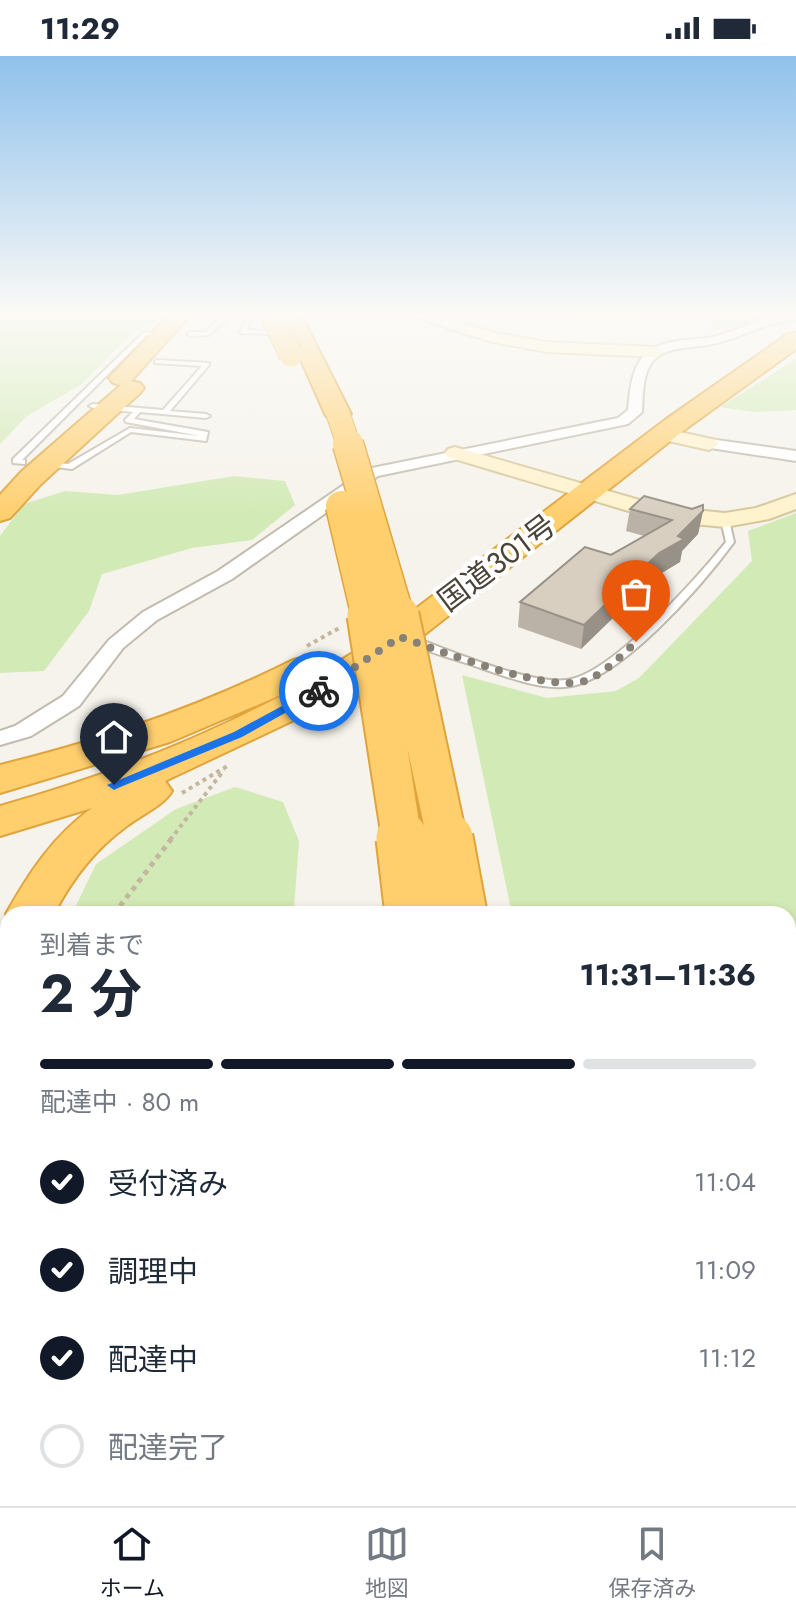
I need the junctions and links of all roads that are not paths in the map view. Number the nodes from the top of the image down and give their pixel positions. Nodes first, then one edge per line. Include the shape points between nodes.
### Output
1 (98, 381) edge
2 (132, 381) edge
3 (137, 381) edge
4 (192, 381) edge
5 (312, 381) edge
6 (636, 381) edge
7 (713, 381) edge
8 (726, 381) edge
9 (122, 394) junction
10 (165, 412) junction
11 (327, 415) junction
12 (206, 416) dead end
13 (662, 434) junction
14 (709, 444) joint
15 (455, 453) junction
16 (796, 456) edge
17 (58, 465) dead end
18 (14, 480) edge
19 (575, 489) junction
20 (796, 501) edge
21 (0, 506) edge
22 (0, 512) edge
23 (725, 520) junction
24 (424, 592) junction
25 (384, 649) junction
26 (0, 738) edge
27 (0, 779) edge
28 (0, 799) edge
29 (0, 821) edge
30 (35, 906) edge
31 (410, 906) edge
32 (460, 906) edge

1 - 18 lane via 16,461
2 - 9 highway
3 - 9 highway
4 - 10 lane
5 - 11 highway
6 - 15 street via 635,412 623,421
7 - 19 highway, 国道301号
8 - 13 highway, 国道301号
9 - 10 lane
9 - 17 lane via 129,420 205,434 203,439 130,430 69,467
9 - 18 highway
10 - 12 lane
11 - 31 highway, bridge via 399,803
11 - 32 highway, bridge via 392,584
13 - 14 street
13 - 19 highway, 国道301号
14 - 16 street
15 - 19 street
15 - 26 street via 373,472 225,575 150,616 116,644 71,701 23,731
18 - 21 highway
18 - 22 highway
19 - 23 street via 662,514
19 - 24 highway, 国道301号
19 - 25 highway, 国道301号 via 569,509
20 - 23 street
23 - 25 lane via 730,542 713,566 616,660 588,680 567,684 534,679
24 - 27 highway via 305,669 238,701 118,746
24 - 28 highway, 国道301号 via 322,665 257,702 136,754
25 - 29 highway, 国道301号 via 283,712 190,756
25 - 30 highway via 275,724 97,824 61,861

